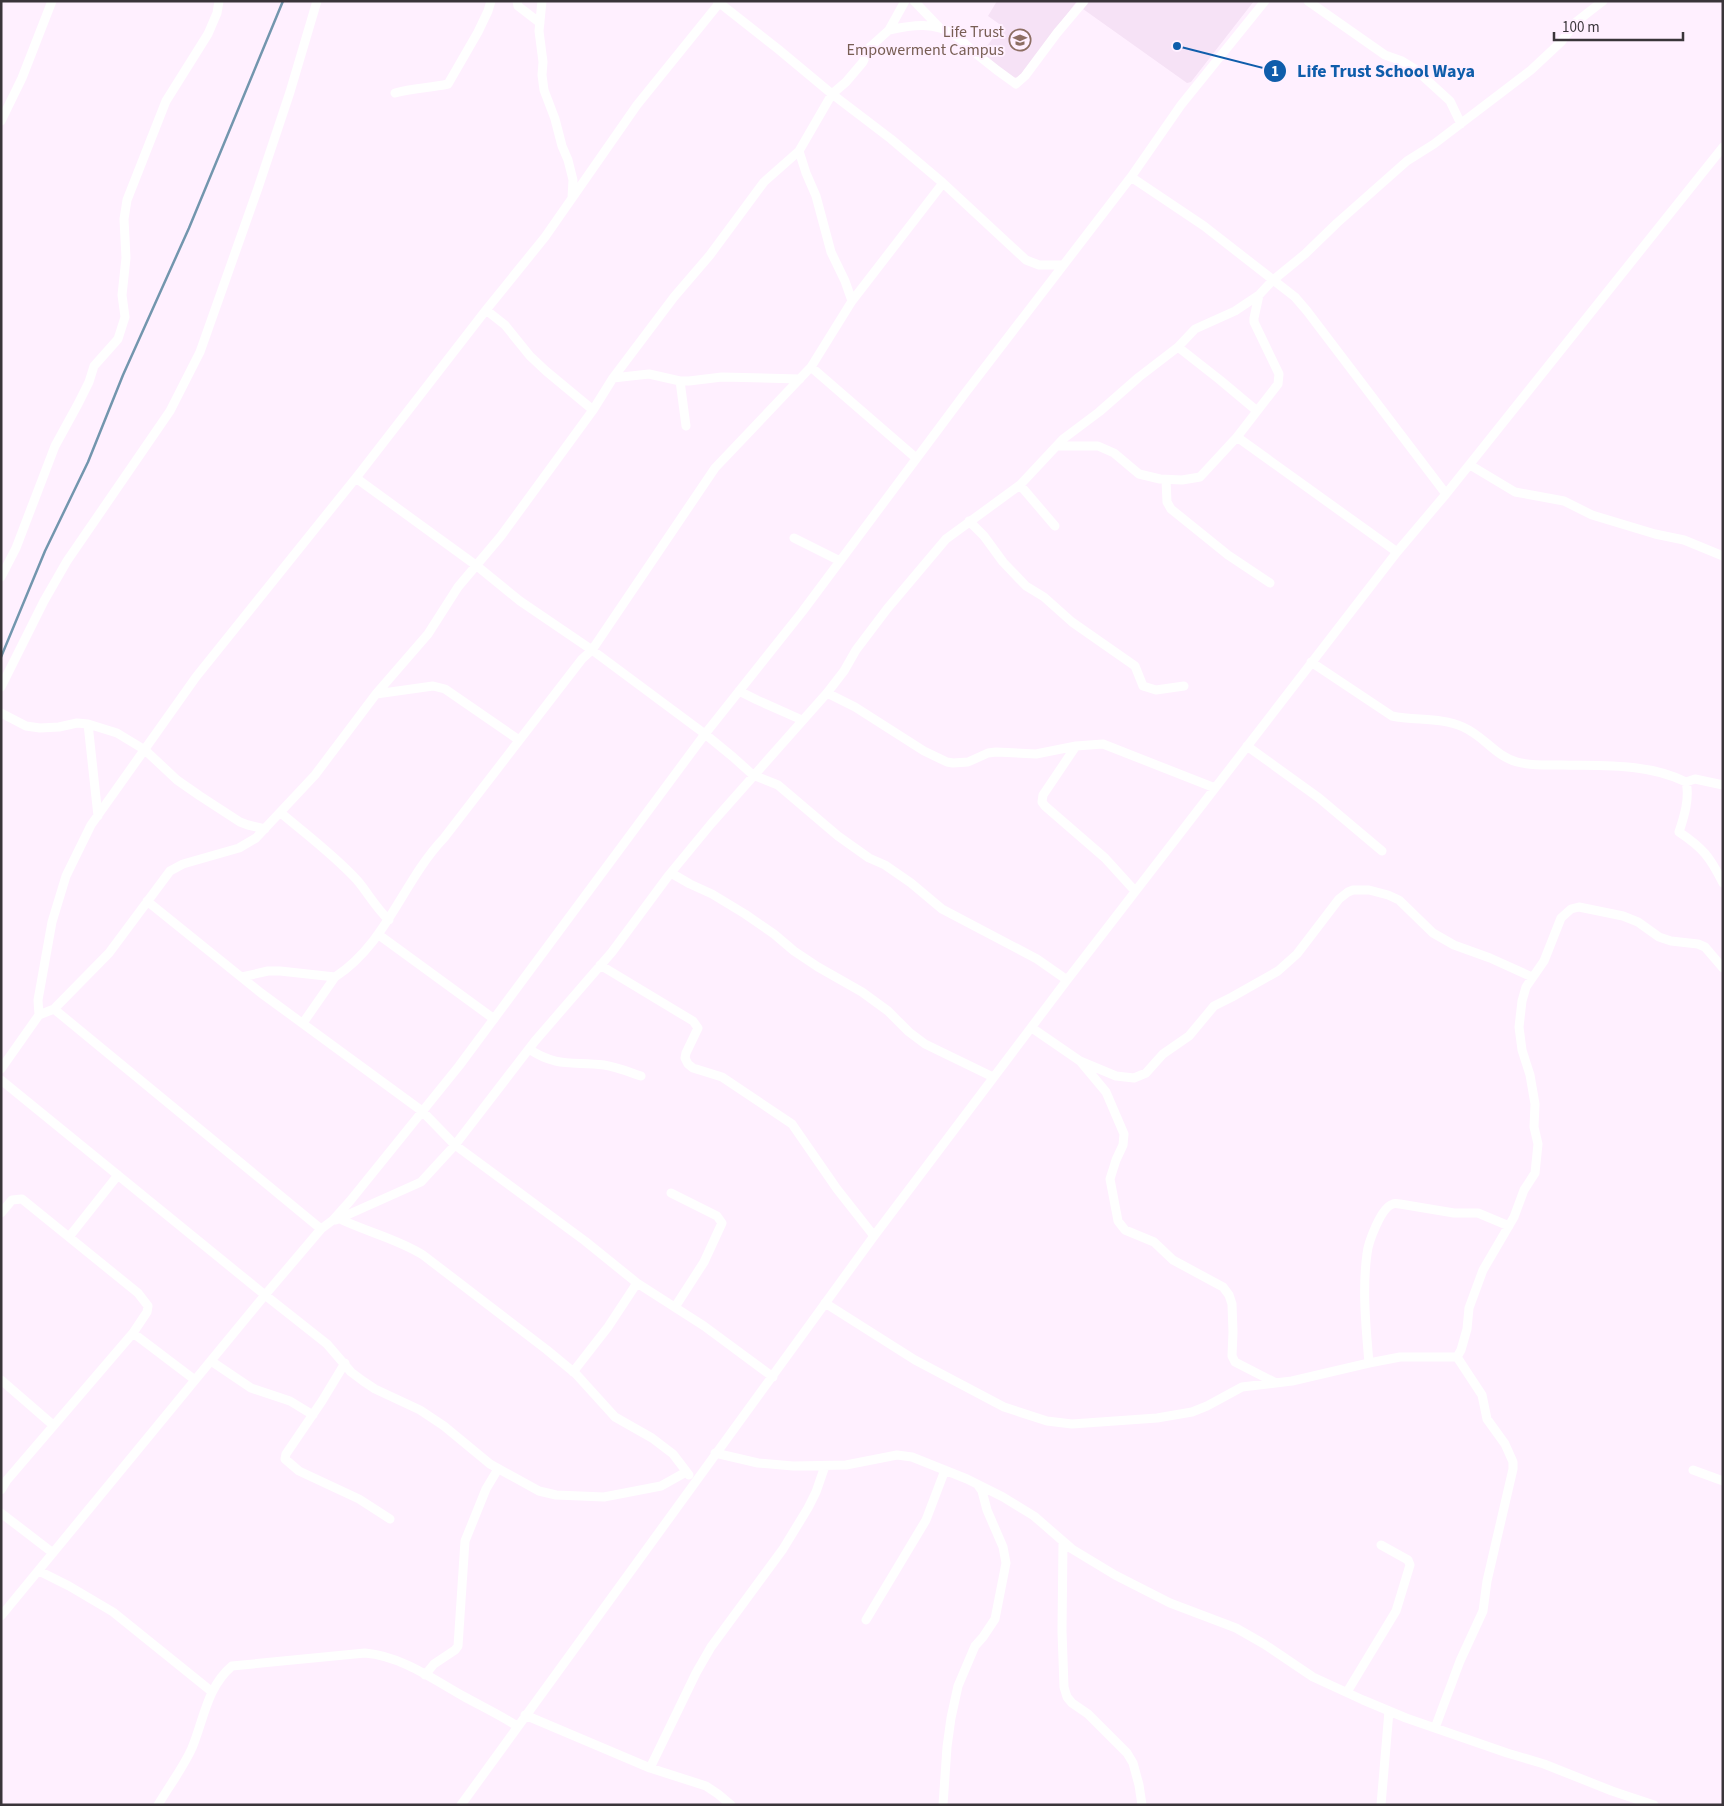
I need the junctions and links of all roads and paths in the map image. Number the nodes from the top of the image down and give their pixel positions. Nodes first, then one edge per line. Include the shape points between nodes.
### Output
1 (52, 1) edge
2 (219, 1) edge
3 (317, 1) edge
4 (490, 1) edge
5 (517, 1) edge
6 (542, 1) edge
7 (905, 1) edge
8 (914, 1) edge
9 (1084, 1) edge
10 (1265, 1) edge
11 (1308, 1) edge
12 (1603, 1) edge
13 (719, 2) edge
14 (540, 23) junction
15 (940, 27) junction
16 (889, 30) junction
17 (395, 93) dead end
18 (832, 94) junction
19 (1, 121) edge
20 (1461, 124) junction
21 (1723, 147) edge
22 (799, 151) junction
23 (1131, 177) junction
24 (943, 183) junction
25 (572, 198) junction
26 (1062, 265) junction
27 (1272, 281) junction
28 (1259, 295) junction
29 (852, 301) junction
30 (486, 310) junction
31 (1178, 348) junction
32 (811, 367) junction
33 (614, 378) junction
34 (800, 379) junction
35 (680, 381) junction
36 (593, 410) junction
37 (1257, 411) junction
38 (686, 426) dead end
39 (1237, 436) junction
40 (1058, 446) junction
41 (916, 458) junction
42 (1470, 465) junction
43 (356, 478) junction
44 (1166, 480) junction
45 (1020, 485) junction
46 (1446, 494) junction
47 (968, 521) junction
48 (1055, 526) dead end
49 (794, 538) dead end
50 (1397, 552) junction
51 (1723, 556) edge
52 (840, 562) junction
53 (477, 566) junction
54 (1, 577) edge
55 (1270, 583) dead end
56 (592, 650) junction
57 (1311, 662) junction
58 (1184, 686) dead end
59 (1, 687) edge
60 (740, 691) junction
61 (827, 693) junction
62 (376, 694) junction
63 (1, 713) edge
64 (802, 720) junction
65 (88, 724) junction
66 (704, 734) junction
67 (519, 740) junction
68 (1076, 746) junction
69 (1247, 746) junction
70 (145, 750) junction
71 (753, 775) junction
72 (1686, 782) junction
73 (1723, 785) edge
74 (1215, 788) junction
75 (281, 813) junction
76 (98, 816) junction
77 (265, 829) junction
78 (1382, 851) dead end
79 (671, 873) junction
80 (1723, 883) edge
81 (1135, 891) junction
82 (147, 901) junction
83 (388, 920) junction
84 (379, 935) junction
85 (600, 966) junction
86 (1723, 968) edge
87 (242, 977) junction
88 (335, 977) junction
89 (1532, 978) junction
90 (1067, 980) junction
91 (54, 1009) junction
92 (39, 1015) junction
93 (494, 1019) junction
94 (303, 1023) junction
95 (1032, 1028) junction
96 (529, 1049) junction
97 (1080, 1061) junction
98 (1, 1069) edge
99 (641, 1076) dead end
100 (993, 1077) junction
101 (1, 1080) edge
102 (422, 1111) junction
103 (455, 1145) junction
104 (118, 1175) junction
105 (671, 1193) dead end
106 (1, 1213) edge
107 (337, 1219) junction
108 (1509, 1226) junction
109 (321, 1229) junction
110 (874, 1236) junction
111 (69, 1237) junction
112 (637, 1283) junction
113 (265, 1295) junction
114 (825, 1303) junction
115 (675, 1307) junction
116 (134, 1333) junction
117 (1457, 1357) junction
118 (211, 1361) junction
119 (345, 1363) junction
120 (1369, 1363) junction
121 (573, 1372) junction
122 (773, 1377) junction
123 (1, 1380) edge
124 (195, 1380) junction
125 (1277, 1383) junction
126 (313, 1415) junction
127 (53, 1425) junction
128 (715, 1453) junction
129 (824, 1466) junction
130 (498, 1469) junction
131 (945, 1470) junction
132 (1694, 1470) dead end
133 (686, 1472) junction
134 (4, 1478) edge
135 (696, 1480) junction
136 (1723, 1480) edge
137 (977, 1484) junction
138 (1, 1490) edge
139 (1, 1513) edge
140 (390, 1518) dead end
141 (1062, 1542) junction
142 (1381, 1545) dead end
143 (53, 1553) junction
144 (39, 1571) junction
145 (1, 1616) edge
146 (866, 1620) dead end
147 (425, 1675) junction
148 (211, 1691) junction
149 (1347, 1692) junction
150 (1389, 1711) junction
151 (525, 1715) junction
152 (517, 1726) junction
153 (1435, 1728) junction
154 (650, 1768) junction
155 (158, 1805) edge
156 (461, 1805) edge
157 (731, 1805) edge
158 (943, 1805) edge
159 (1142, 1805) edge
160 (1381, 1805) edge
161 (1654, 1805) edge

1 - 19 street via 22,78
2 - 54 street via 208,34 166,101 127,200 122,295 125,317 118,339 94,366 82,397 55,446 16,548
3 - 59 street via 290,92 200,352 170,410 67,561
4 - 17 street via 478,32 448,84
5 - 14 street via 518,6
6 - 14 street
7 - 16 street
8 - 15 street
9 - 15 street via 1016,84 955,35
10 - 23 street via 1181,105
11 - 20 street via 1385,55 1402,60 1420,74 1450,101
12 - 20 street via 1576,22 1556,47 1531,70
13 - 18 street
13 - 25 street via 637,105
14 - 25 street via 544,90 573,180
15 - 16 street via 911,25
16 - 18 street via 869,48 863,62
18 - 22 street
18 - 24 street via 891,138
20 - 27 street via 1407,162
21 - 42 street
22 - 29 street via 816,196 831,252
22 - 33 street via 764,182
23 - 26 street
23 - 27 street via 1204,226
24 - 26 street via 1026,260 1039,265
24 - 29 street
25 - 30 street
26 - 41 street
27 - 28 street
27 - 46 street via 1307,311
28 - 31 street via 1195,329
28 - 37 street via 1254,322 1280,379
29 - 32 street
30 - 36 street via 504,325 530,356
30 - 43 street
31 - 37 street
31 - 40 street
32 - 34 street
32 - 41 street
33 - 35 street via 649,374
33 - 36 street
34 - 35 street via 722,377
34 - 56 street via 715,468
35 - 38 street
36 - 53 street
37 - 39 street
39 - 44 street via 1200,477
39 - 50 street
40 - 44 street via 1098,446 1114,453 1139,474
40 - 45 street
41 - 52 street
42 - 46 street
42 - 51 street via 1515,492 1564,501 1592,515 1684,540
43 - 53 street
43 - 70 street via 196,677
44 - 55 street via 1167,502 1171,509 1228,555
45 - 47 street
45 - 48 street
46 - 50 street
47 - 58 street via 1026,586 1135,666 1144,686 1156,690
47 - 61 street via 930,556 856,650
49 - 52 street
50 - 57 street
52 - 60 street
53 - 56 street via 520,601
53 - 62 street via 458,587 428,634
56 - 66 street
56 - 67 street
57 - 69 street
57 - 72 street via 1392,716 1463,726 1498,754 1517,762 1632,767
60 - 64 street
60 - 66 street
61 - 64 street
61 - 68 street via 947,762 968,762 996,752 1036,754
62 - 67 street via 440,687
62 - 75 street via 316,775
63 - 65 street via 26,726 40,728
64 - 71 street
65 - 70 street via 117,733
65 - 76 street
66 - 71 street
66 - 93 street
67 - 83 street via 429,853
68 - 74 street via 1103,744
68 - 81 street via 1043,795 1042,802 1105,858
69 - 74 street
69 - 78 street via 1319,798
70 - 76 street
70 - 77 street via 177,780 216,806 248,825
71 - 79 street
71 - 90 street via 778,785 838,836 911,883 942,909 1037,959
72 - 73 street via 1695,779
72 - 80 street via 1688,789 1679,832 1700,846
74 - 81 street
75 - 77 street
75 - 83 street via 339,862
76 - 92 street via 66,876 52,922 38,1000
77 - 82 street via 239,848 170,871
79 - 85 street
79 - 100 street via 745,914 818,967 862,992 925,1044
81 - 90 street
82 - 87 street
82 - 91 street via 109,953
83 - 84 street
84 - 88 street
84 - 93 street
85 - 96 street
85 - 110 street via 693,1021 698,1028 686,1053 688,1064 722,1077 792,1124
86 - 89 street via 1710,951 1698,944 1659,938 1638,922 1623,916 1578,907 1561,918 1544,961
87 - 88 street via 280,971
87 - 94 street
88 - 94 street
89 - 97 street via 1433,933 1399,900 1369,890 1354,890 1339,899 1297,954 1278,971 1214,1006 1189,1036 1163,1054 1146,1074 1134,1078 1116,1076
89 - 108 street via 1522,1001 1519,1027 1535,1104 1534,1127 1538,1144 1535,1173
90 - 95 street
91 - 92 street
91 - 109 street
92 - 98 street
93 - 102 street
94 - 102 street
95 - 97 street
95 - 100 street
96 - 99 street via 561,1064 604,1065
96 - 103 street
97 - 125 street via 1106,1092 1124,1134 1110,1179 1118,1221 1125,1230 1154,1242 1173,1260 1223,1287 1232,1304 1232,1356 1235,1362
100 - 110 street
101 - 104 street
102 - 103 street
102 - 107 street
103 - 107 street via 421,1182
103 - 112 street
104 - 111 street
104 - 113 street
105 - 115 street via 717,1216 722,1223 704,1262
106 - 111 street via 12,1200 22,1199
107 - 109 street
107 - 121 street via 411,1247
108 - 117 street via 1483,1270 1469,1308
108 - 120 street via 1478,1213 1454,1213 1400,1204 1388,1207 1379,1219 1367,1254
109 - 113 street
110 - 114 street
111 - 116 street via 144,1299 147,1312
112 - 115 street
112 - 121 street
113 - 118 street
113 - 119 street via 307,1326
114 - 122 street
114 - 125 street via 915,1360 1004,1407 1058,1423 1157,1418 1206,1406 1242,1387
115 - 122 street
116 - 124 street
116 - 127 street
117 - 120 street via 1400,1357
117 - 153 street via 1482,1395 1487,1419 1506,1444 1513,1469 1483,1611
118 - 124 street
118 - 126 street via 250,1388 290,1401
119 - 126 street
119 - 130 street via 351,1372 375,1389 420,1410 444,1426
120 - 125 street
121 - 133 street via 615,1416 673,1454
122 - 128 street
123 - 127 street
124 - 143 street
126 - 140 street via 286,1454 287,1462
127 - 134 street
128 - 129 street via 758,1463
128 - 135 street
129 - 131 street via 898,1455
129 - 154 street via 808,1508 696,1673
130 - 133 street via 539,1491 579,1497 604,1497 661,1486
130 - 147 street via 474,1515 465,1541 458,1646
131 - 137 street
131 - 146 street via 926,1520
132 - 136 street
133 - 135 street
134 - 138 street
135 - 151 street
137 - 141 street via 1034,1516
137 - 158 street via 1003,1546 1006,1563 995,1619 975,1646 958,1686 947,1747
139 - 143 street
141 - 149 street via 1115,1575 1170,1603 1236,1628 1313,1677
141 - 159 street via 1064,1687 1072,1703 1088,1714 1127,1753 1133,1763
142 - 149 street via 1408,1560 1410,1565 1396,1611
143 - 144 street
144 - 145 street
144 - 148 street via 113,1612
147 - 148 street via 399,1661 366,1653 232,1666
147 - 152 street
148 - 155 street via 191,1750
149 - 150 street
150 - 153 street
150 - 160 street
151 - 152 street
151 - 154 street
152 - 156 street
153 - 161 street
154 - 157 street via 706,1786

